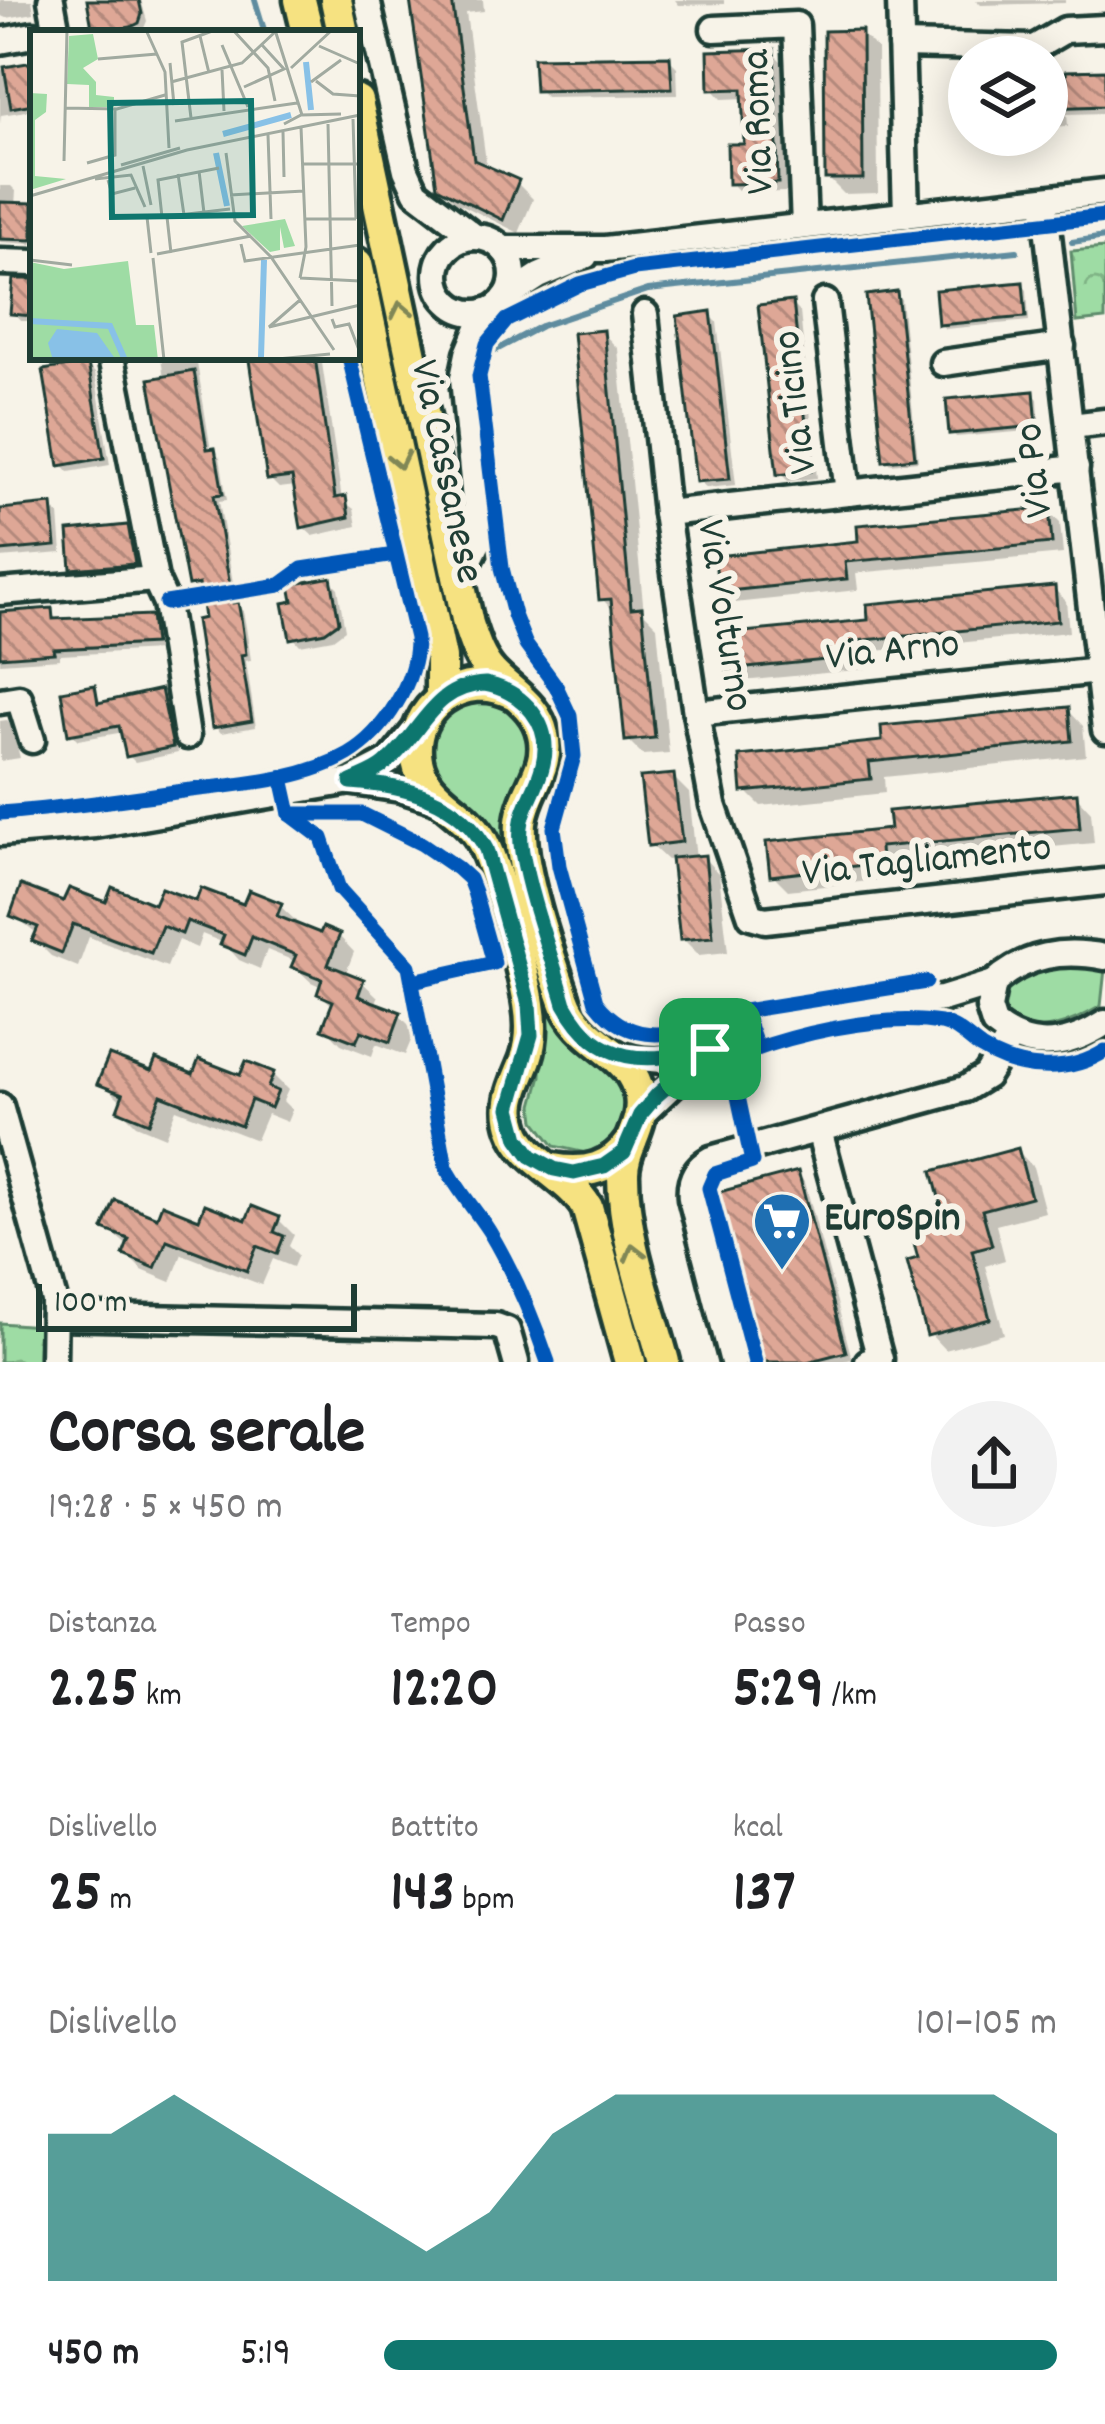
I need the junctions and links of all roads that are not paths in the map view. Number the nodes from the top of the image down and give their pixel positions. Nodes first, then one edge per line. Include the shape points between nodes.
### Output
1 (51, 0) edge
2 (300, 0) edge
3 (336, 0) edge
4 (367, 0) edge
5 (900, 0) edge
6 (714, 28) dead end
7 (1105, 28) edge
8 (48, 30) edge
9 (307, 30) edge
10 (342, 30) edge
11 (30, 36) edge
12 (0, 41) edge
13 (901, 45) junction
14 (360, 114) edge
15 (1105, 192) edge
16 (1044, 200) junction
17 (906, 215) junction
18 (804, 226) junction
19 (475, 237) junction
20 (502, 249) junction
21 (604, 249) junction
22 (0, 262) edge
23 (30, 263) edge
24 (360, 278) edge
25 (825, 302) dead end
26 (495, 305) junction
27 (645, 314) dead end
28 (1062, 346) junction
29 (112, 360) edge
30 (944, 362) dead end
31 (1105, 422) edge
32 (1070, 426) junction
33 (1076, 468) junction
34 (848, 493) junction
35 (666, 513) junction
36 (155, 579) junction
37 (459, 582) junction
38 (0, 592) edge
39 (1099, 625) edge
40 (1099, 670) junction
41 (518, 696) junction
42 (0, 701) edge
43 (431, 710) junction
44 (696, 712) junction
45 (1105, 730) edge
46 (187, 736) dead end
47 (32, 740) dead end
48 (351, 782) junction
49 (444, 802) junction
50 (0, 833) edge
51 (1105, 882) edge
52 (758, 920) joint
53 (1105, 957) edge
54 (994, 983) junction
55 (942, 999) junction
56 (1105, 1023) edge
57 (1002, 1031) junction
58 (710, 1049) junction
59 (616, 1056) junction
60 (0, 1106) edge
61 (636, 1128) junction
62 (819, 1130) junction
63 (554, 1169) junction
64 (649, 1305) junction
65 (54, 1316) junction
66 (52, 1362) edge
67 (516, 1362) edge
68 (630, 1362) edge
69 (664, 1362) edge
70 (678, 1362) edge
71 (733, 1362) edge
72 (868, 1362) edge

1 - 8 street
2 - 9 main road
3 - 10 main road
4 - 19 street via 416,192
5 - 13 street
6 - 18 street, Via Roma via 796,25
7 - 13 street via 1065,30 1034,48
11 - 12 street
13 - 17 street
37 -> 14 main road, Via Cassanese
15 - 16 street, Via Roma
16 - 17 street, Via Roma
16 - 28 street, Via Po
17 - 18 street, Via Roma
18 - 21 street, Via Roma
19 - 20 street
19 - 26 street via 442,256 437,281 461,310
20 - 21 street, Via Roma
20 - 26 street via 513,279
21 - 26 street, Via Roma
22 - 23 street
24 -> 43 main road, Via Cassanese via 442,658
25 - 34 street, Via Ticino
26 - 37 street via 463,378 479,541
27 - 35 street, Via Volturno
28 - 30 street
28 - 32 street, Via Po
29 - 36 street
31 - 32 street
32 - 33 street, Via Po
33 - 34 street, Via Ticino
33 - 39 street, Via Po
34 - 35 street, Via Ticino
35 - 44 street, Via Volturno
36 - 38 street
36 - 46 street
37 - 41 main road, Via Cassanese via 477,650
39 - 40 street, Via Po
40 - 44 street, Via Arno
40 - 45 street, Via Po
41 - 43 main road via 485,684 462,687
41 - 59 main road, Via Cassanese via 544,736 523,807 522,850 565,1004 585,1034
42 - 47 street via 19,698
43 - 48 street via 390,761
43 - 49 main road, Via Cassanese via 416,745 418,768
44 - 52 street, Via Volturno via 713,805 747,910
48 - 49 street
48 - 50 street
49 - 63 main road, Via Cassanese via 486,849 529,1004 531,1035 511,1119 524,1148
51 - 52 street, Via Tagliamento
53 - 54 street via 1048,955
54 - 55 street
54 - 57 street via 989,1007
55 - 57 street
55 - 58 street via 820,1010
56 - 57 street via 1084,1037 1042,1045
57 - 62 street via 986,1076 965,1089
58 - 59 street via 663,1060
58 - 61 street
59 - 61 main road, Via Cassanese via 637,1084
60 - 65 street
61 - 63 main road via 614,1160 595,1170
64 -> 61 main road, Via Cassanese via 625,1218 623,1162
62 - 71 street via 711,1160 692,1180
62 - 72 street via 880,1359
63 - 68 main road, Via Cassanese via 587,1208
64 - 69 main road, Via Cassanese
64 - 70 street
65 - 66 street
65 - 67 street via 496,1326 507,1330

